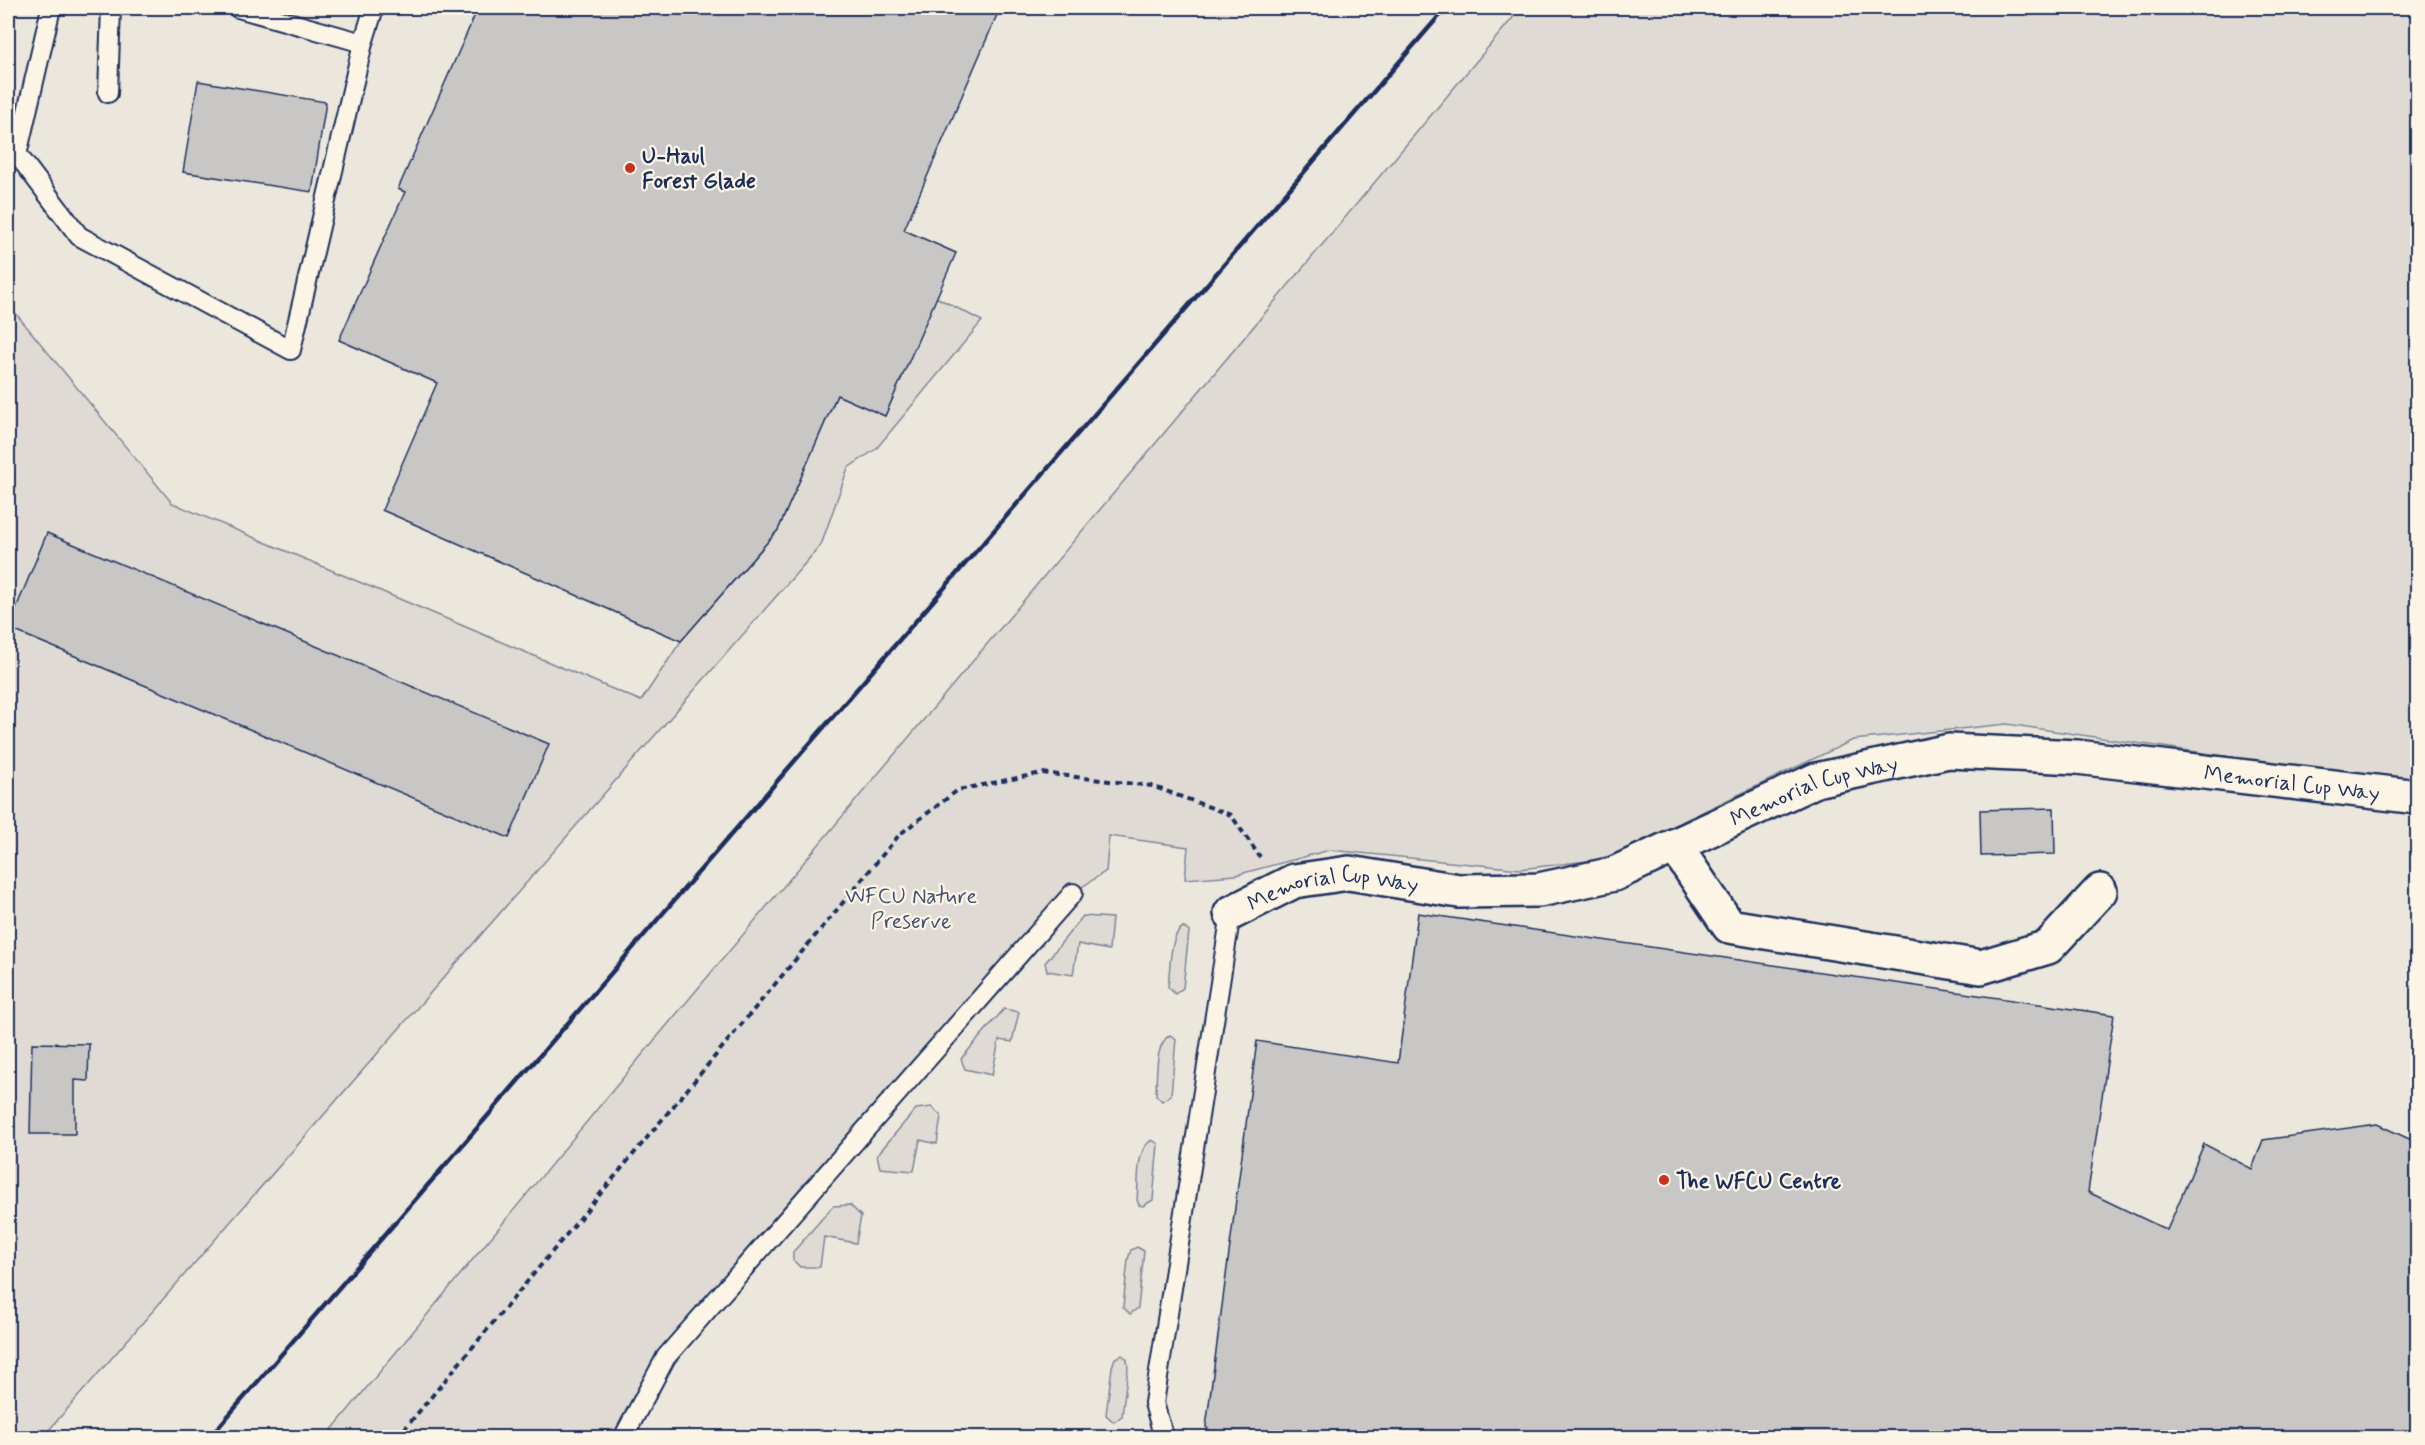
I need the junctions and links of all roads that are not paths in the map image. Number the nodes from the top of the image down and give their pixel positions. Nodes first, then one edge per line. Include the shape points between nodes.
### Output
1 (51, 8) edge
2 (111, 8) edge
3 (238, 8) edge
4 (374, 8) edge
5 (363, 43) junction
6 (108, 93) dead end
7 (12, 148) edge
8 (2418, 797) edge
9 (1675, 846) junction
10 (2100, 891) dead end
11 (1072, 892) dead end
12 (1231, 913) joint
13 (622, 1437) edge
14 (1164, 1437) edge

1 - 7 lane
2 - 6 lane
3 - 5 lane
4 - 5 lane
5 - 7 lane via 291,350 79,236
8 - 9 street, Memorial Cup Way via 2077,757 1949,751 1816,780
9 - 10 street via 1730,926 1981,967 2048,947
9 - 12 street, Memorial Cup Way via 1614,874 1539,890 1459,891 1349,873 1294,881
11 - 13 lane via 666,1357
12 - 14 lane via 1154,1402

